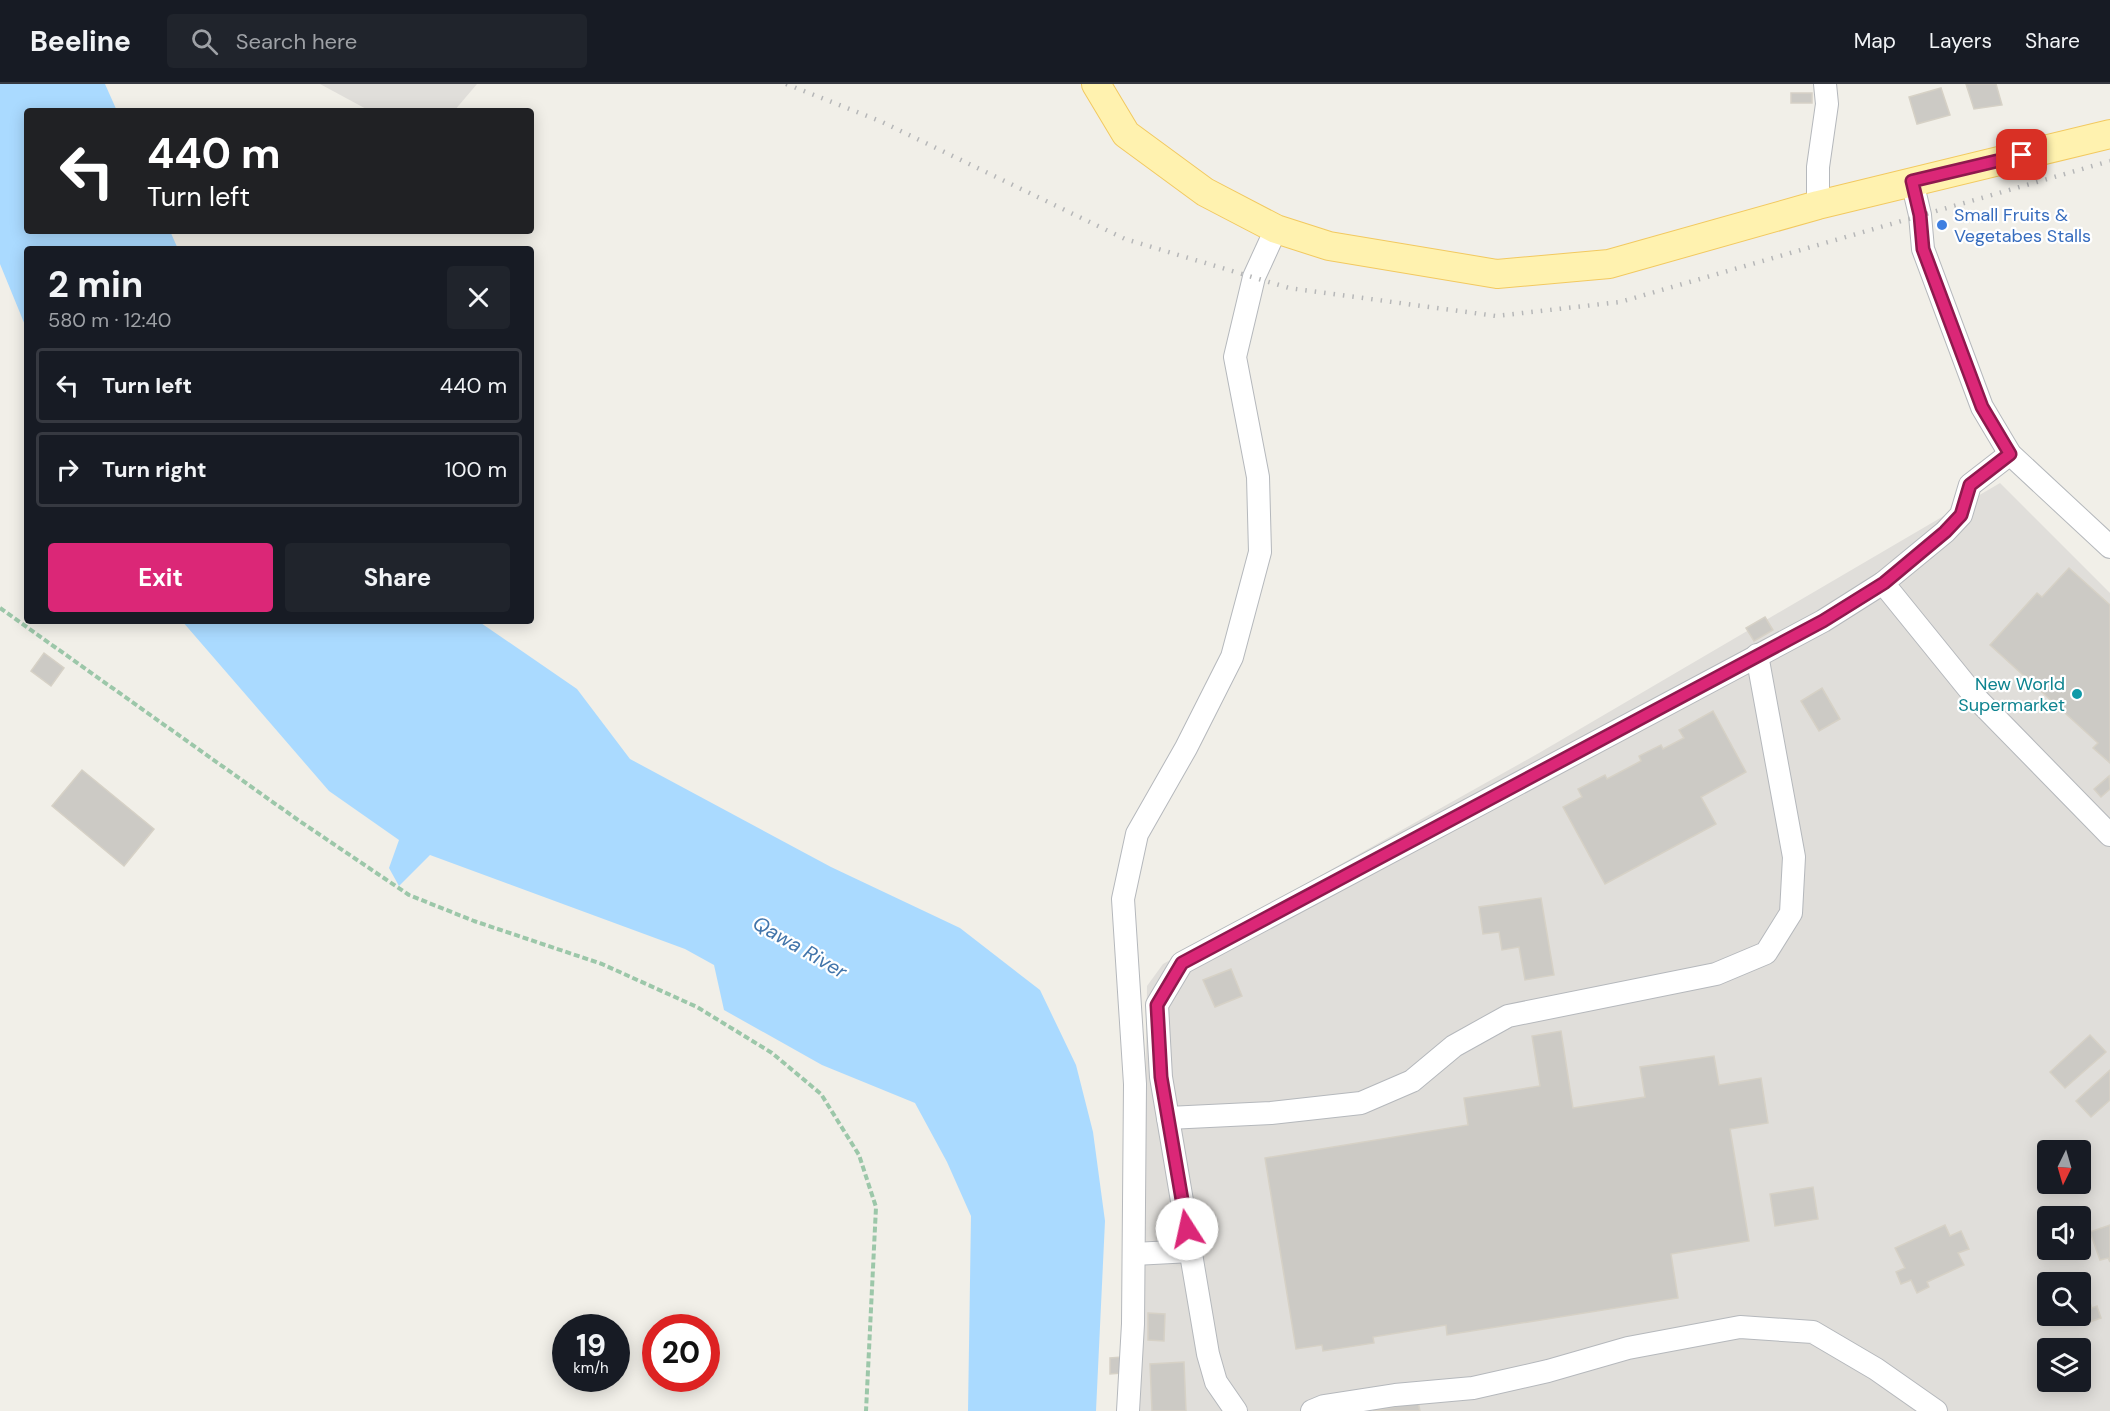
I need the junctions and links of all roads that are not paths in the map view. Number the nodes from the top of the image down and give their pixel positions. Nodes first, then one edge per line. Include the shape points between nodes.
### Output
1 (1096, 84) edge
2 (1826, 84) edge
3 (2110, 134) edge
4 (1912, 181) junction
5 (1818, 205) junction
6 (1276, 229) junction
7 (2010, 454) junction
8 (2110, 547) edge
9 (1884, 583) junction
10 (1757, 655) junction
11 (2110, 835) edge
12 (1168, 1118) junction
13 (1191, 1251) junction
14 (1134, 1254) junction
15 (1128, 1411) edge
16 (1236, 1411) edge
17 (1312, 1411) edge
18 (1936, 1411) edge

1 - 6 main road via 1126,134 1205,192
2 - 5 street
3 - 4 main road
4 - 5 main road
4 - 7 street via 1923,249 1982,407
5 - 6 main road via 1609,264 1497,274 1329,246
6 - 14 street via 1254,277 1235,357 1258,477 1260,552 1232,657 1137,834 1123,899 1135,1084
7 - 8 street
7 - 9 street via 1970,485 1961,515 1945,532
9 - 10 street
9 - 11 street via 1977,699
10 - 12 street via 1182,963 1157,1005
10 - 12 street via 1794,856 1791,913 1766,953 1716,974 1508,1016 1454,1046 1412,1081 1361,1103
12 - 13 street
13 - 14 street
13 - 16 street via 1216,1382
14 - 15 street
17 - 18 street via 1395,1395 1473,1388 1628,1348 1740,1327 1813,1332

